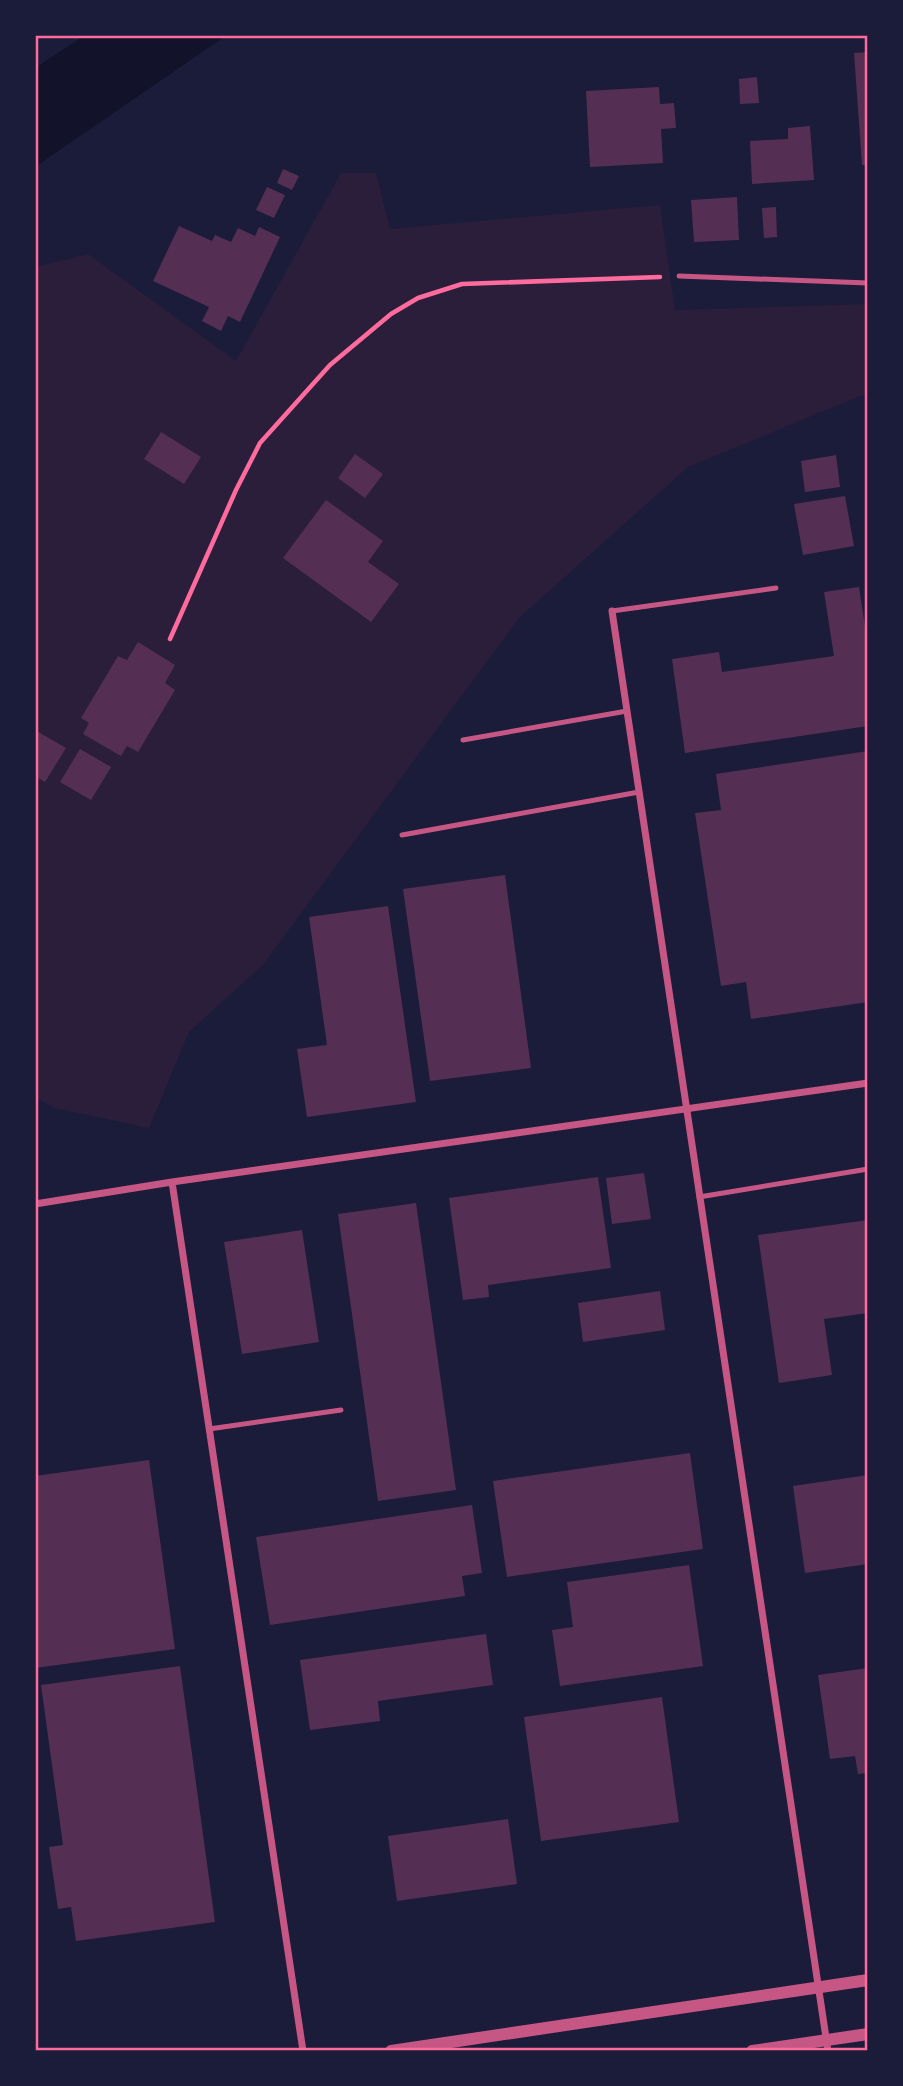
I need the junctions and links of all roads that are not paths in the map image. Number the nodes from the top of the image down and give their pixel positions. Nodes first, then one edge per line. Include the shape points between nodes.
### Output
1 (679, 276) road end
2 (868, 284) edge
3 (776, 588) dead end
4 (612, 611) joint
5 (627, 711) junction
6 (463, 740) dead end
7 (639, 792) junction
8 (402, 835) dead end
9 (868, 1083) edge
10 (686, 1110) junction
11 (868, 1169) edge
12 (172, 1182) junction
13 (699, 1197) junction
14 (35, 1204) edge
15 (341, 1410) dead end
16 (209, 1429) junction
17 (868, 1980) edge
18 (818, 1987) junction
19 (868, 2034) edge
20 (827, 2045) edge
21 (303, 2051) edge
22 (391, 2051) edge
23 (752, 2051) edge

1 - 2 lane
3 - 4 lane
4 - 5 street
5 - 6 lane
5 - 7 street
7 - 8 lane
7 - 10 street
9 - 10 street
10 - 12 street
10 - 13 street
11 - 13 lane
12 - 14 street
12 - 16 street
13 - 18 street
15 - 16 lane
16 - 21 street
17 - 18 street
18 - 20 street
18 - 22 street
19 - 20 street
20 - 23 street

